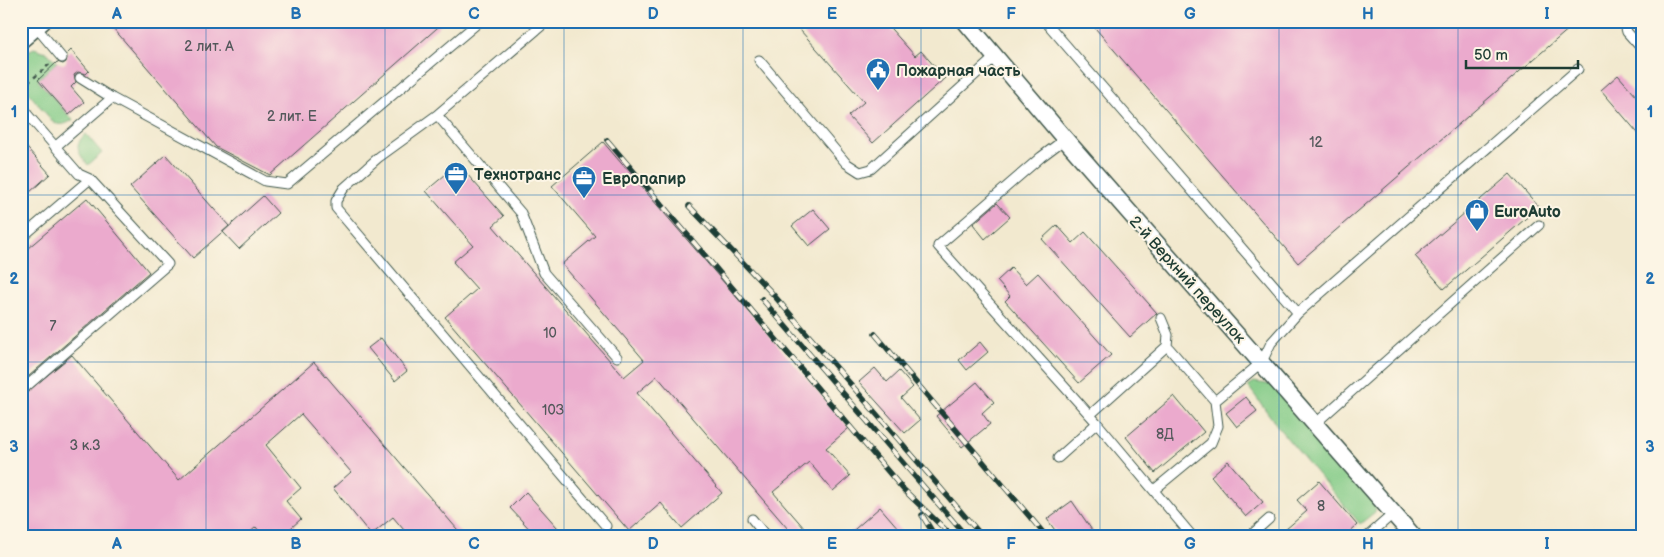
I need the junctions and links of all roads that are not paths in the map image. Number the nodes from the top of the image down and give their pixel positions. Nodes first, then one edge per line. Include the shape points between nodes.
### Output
1 (480, 21) edge
2 (547, 21) edge
3 (965, 21) edge
4 (1046, 21) edge
5 (1624, 21) edge
6 (40, 24) edge
7 (21, 40) edge
8 (1643, 50) edge
9 (61, 56) road end
10 (995, 57) junction
11 (759, 60) dead end
12 (1578, 70) dead end
13 (80, 78) dead end
14 (112, 98) junction
15 (21, 100) edge
16 (436, 116) junction
17 (1065, 139) junction
18 (55, 147) junction
19 (90, 179) junction
20 (1539, 225) dead end
21 (21, 238) edge
22 (1298, 313) junction
23 (1161, 318) dead end
24 (1167, 346) junction
25 (617, 357) dead end
26 (1262, 362) junction
27 (21, 391) edge
28 (1215, 401) junction
29 (1090, 415) junction
30 (1097, 423) junction
31 (1316, 423) junction
32 (1058, 458) dead end
33 (1154, 490) junction
34 (1394, 513) junction
35 (752, 519) dead end
36 (1270, 519) dead end
37 (606, 526) dead end
38 (766, 536) edge
39 (1192, 536) edge
40 (1250, 536) edge
41 (1368, 536) edge
42 (1413, 536) edge

1 - 14 lane via 287,184 265,181
2 - 16 lane
3 - 10 street, 2-й Верхний переулок
4 - 22 lane
5 - 8 lane via 1627,32
6 - 7 street
6 - 9 lane
10 - 11 lane via 871,170 860,172 846,163
10 - 17 street, 2-й Верхний переулок
12 - 22 lane
13 - 14 lane
14 - 18 lane
15 - 18 lane via 27,114
16 - 25 lane via 520,213 544,273
16 - 37 lane via 379,157 344,188 336,201 336,208
17 - 26 street, 2-й Верхний переулок
17 - 29 lane via 938,246
18 - 19 lane via 79,174
19 - 21 lane
19 - 27 lane via 168,264
20 - 31 lane
22 - 26 lane via 1271,343
23 - 24 lane via 1168,335
24 - 28 lane
24 - 29 lane
26 - 28 lane
26 - 31 street, 2-й Верхний переулок
28 - 33 lane via 1218,426 1211,442
29 - 30 lane
30 - 32 lane
30 - 33 lane
31 - 34 street, 2-й Верхний переулок
33 - 39 lane
34 - 41 lane
34 - 42 street, 2-й Верхний переулок
35 - 38 lane
36 - 40 lane

